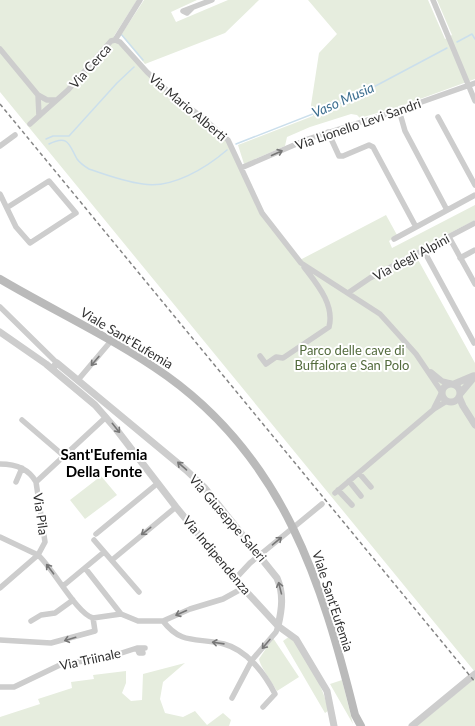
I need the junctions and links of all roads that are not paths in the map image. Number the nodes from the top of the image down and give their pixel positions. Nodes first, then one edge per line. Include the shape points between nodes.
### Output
1 (140, 0) edge
2 (212, 0) edge
3 (433, 0) edge
4 (198, 3) edge
5 (192, 8) dead end
6 (115, 40) junction
7 (0, 48) edge
8 (475, 83) edge
9 (469, 86) junction
10 (38, 95) junction
11 (55, 100) junction
12 (475, 101) edge
13 (399, 110) junction
14 (39, 116) junction
15 (438, 118) dead end
16 (30, 124) dead end
17 (328, 132) junction
18 (15, 135) dead end
19 (0, 146) edge
20 (242, 168) junction
21 (475, 185) edge
22 (0, 194) edge
23 (475, 195) edge
24 (8, 207) junction
25 (447, 210) junction
26 (475, 223) edge
27 (416, 227) junction
28 (449, 237) junction
29 (394, 239) dead end
30 (424, 250) junction
31 (475, 250) edge
32 (460, 258) junction
33 (301, 263) junction
34 (0, 279) edge
35 (475, 284) edge
36 (348, 293) junction
37 (0, 307) edge
38 (0, 332) edge
39 (111, 341) junction
40 (474, 343) edge
41 (260, 356) dead end
42 (55, 366) junction
43 (425, 366) junction
44 (78, 380) junction
45 (452, 384) junction
46 (441, 393) junction
47 (460, 395) junction
48 (100, 399) junction
49 (448, 402) junction
50 (95, 405) junction
51 (434, 409) junction
52 (106, 417) junction
53 (22, 420) dead end
54 (474, 424) edge
55 (64, 456) junction
56 (0, 464) edge
57 (22, 468) junction
58 (359, 472) junction
59 (349, 481) junction
60 (16, 482) dead end
61 (36, 482) junction
62 (158, 483) junction
63 (371, 487) dead end
64 (361, 496) dead end
65 (322, 504) dead end
66 (352, 504) dead end
67 (176, 507) junction
68 (294, 527) junction
69 (0, 537) edge
70 (104, 552) junction
71 (38, 555) junction
72 (260, 556) junction
73 (112, 560) junction
74 (85, 568) junction
75 (236, 578) junction
76 (63, 586) junction
77 (0, 588) edge
78 (243, 588) junction
79 (139, 592) dead end
80 (73, 600) junction
81 (121, 614) junction
82 (93, 618) junction
83 (31, 621) dead end
84 (163, 621) junction
85 (278, 626) junction
86 (0, 640) edge
87 (144, 651) dead end
88 (252, 660) junction
89 (475, 674) edge
90 (0, 687) edge
91 (232, 698) dead end
92 (263, 707) dead end
93 (355, 715) junction
94 (334, 722) edge
95 (356, 726) edge
96 (361, 726) edge
97 (412, 726) edge

1 - 6 street, Via Cerca
2 - 4 street
3 - 9 street
4 - 5 street
6 - 11 street, Via Cerca via 111,41 68,90
6 - 20 street, Via Mario Alberti via 120,42 171,94 222,133
7 - 10 street
8 - 9 street, Via Lionello Levi Sandri
9 - 12 street
9 - 13 street, Via Lionello Levi Sandri
10 - 11 street via 47,100
10 - 14 street
11 - 14 street, Via Cerca
13 - 17 street, Via Lionello Levi Sandri
13 - 25 street via 405,130
14 - 16 street, Via Cerca
15 - 21 street
20 -> 17 street, Via Lionello Levi Sandri
17 - 27 street via 339,156 369,145 373,146
18 - 19 street
20 - 33 street, Via Mario Alberti via 262,213
22 - 24 street
23 - 25 street
24 - 24 street via 16,226 30,243 76,213 49,181
25 - 27 street
26 - 28 street, Via degli Alpini
27 - 29 street
28 - 30 street, Via degli Alpini
28 - 32 street
30 - 36 street, Via degli Alpini via 370,278
30 - 40 street
31 - 32 street
32 - 35 street
33 - 36 street, Via Mario Alberti
33 - 41 street, Via Mario Alberti via 322,291 328,308 329,327 282,358 276,357 266,364
34 - 39 main road, Viale Sant'Eufemia
36 - 43 street, Via Mario Alberti via 380,314
37 - 42 street, Via Giuseppe Saleri
38 - 42 street, Via Indipendenza
39 -> 44 street
39 - 68 main road, Viale Sant'Eufemia via 168,376 208,411 256,464
42 - 44 street, Via Giuseppe Saleri
42 - 50 street, Via Indipendenza
43 - 45 street, Via Mario Alberti via 440,380
43 - 46 street, Via Mario Alberti
44 - 48 street, Via Giuseppe Saleri
45 - 46 street via 444,386
45 - 47 street via 459,388
45 - 47 street via 475,376
46 - 49 street
46 - 51 street
47 - 49 street via 456,401
47 - 54 street via 463,406
48 - 50 street
72 -> 48 street, Via Giuseppe Saleri via 204,487
49 - 51 street
49 - 54 street
50 - 52 street, Via Indipendenza
51 - 58 street
52 - 55 street
52 -> 62 street, Via Indipendenza
53 - 55 street
55 - 61 street
56 - 57 street
57 - 60 street, Via Pila
57 - 61 street, Via Pila via 32,475
58 - 59 street
58 - 63 street
59 - 64 street
59 - 66 street via 337,491
61 - 71 street, Via Pila via 45,542
62 - 67 street, Via Indipendenza
62 - 70 street via 95,537
65 - 68 street
67 -> 73 street
67 - 75 street, Via Indipendenza
72 -> 68 street
68 - 93 main road, Viale Sant'Eufemia via 315,576
69 - 71 street
70 - 73 street
70 - 74 street
76 -> 71 street, Via Pila
71 - 77 street
72 - 75 street
85 -> 72 street, Via Giuseppe Saleri via 282,602 281,586 274,571
73 - 79 street
74 - 76 street
74 - 81 street
75 - 78 street, Via Indipendenza
76 - 80 street, Via Pila
78 -> 84 street via 223,599
78 - 85 street, Via Indipendenza
80 - 82 street, Via Pila
80 - 83 street via 55,613 41,615
81 - 82 street
81 - 84 street via 138,622
82 -> 86 street via 95,631 59,642
88 -> 84 street via 223,644 179,636
85 -> 88 street via 276,632
85 - 94 street, Via Indipendenza via 290,632 296,639 327,691
87 - 90 street, Via Triinale via 137,648 106,658 62,664 14,688
88 - 91 street
88 - 92 street via 269,680 276,694
89 - 97 street
93 - 95 main road, Viale Sant'Eufemia
93 - 96 main road, Viale Sant'Eufemia

